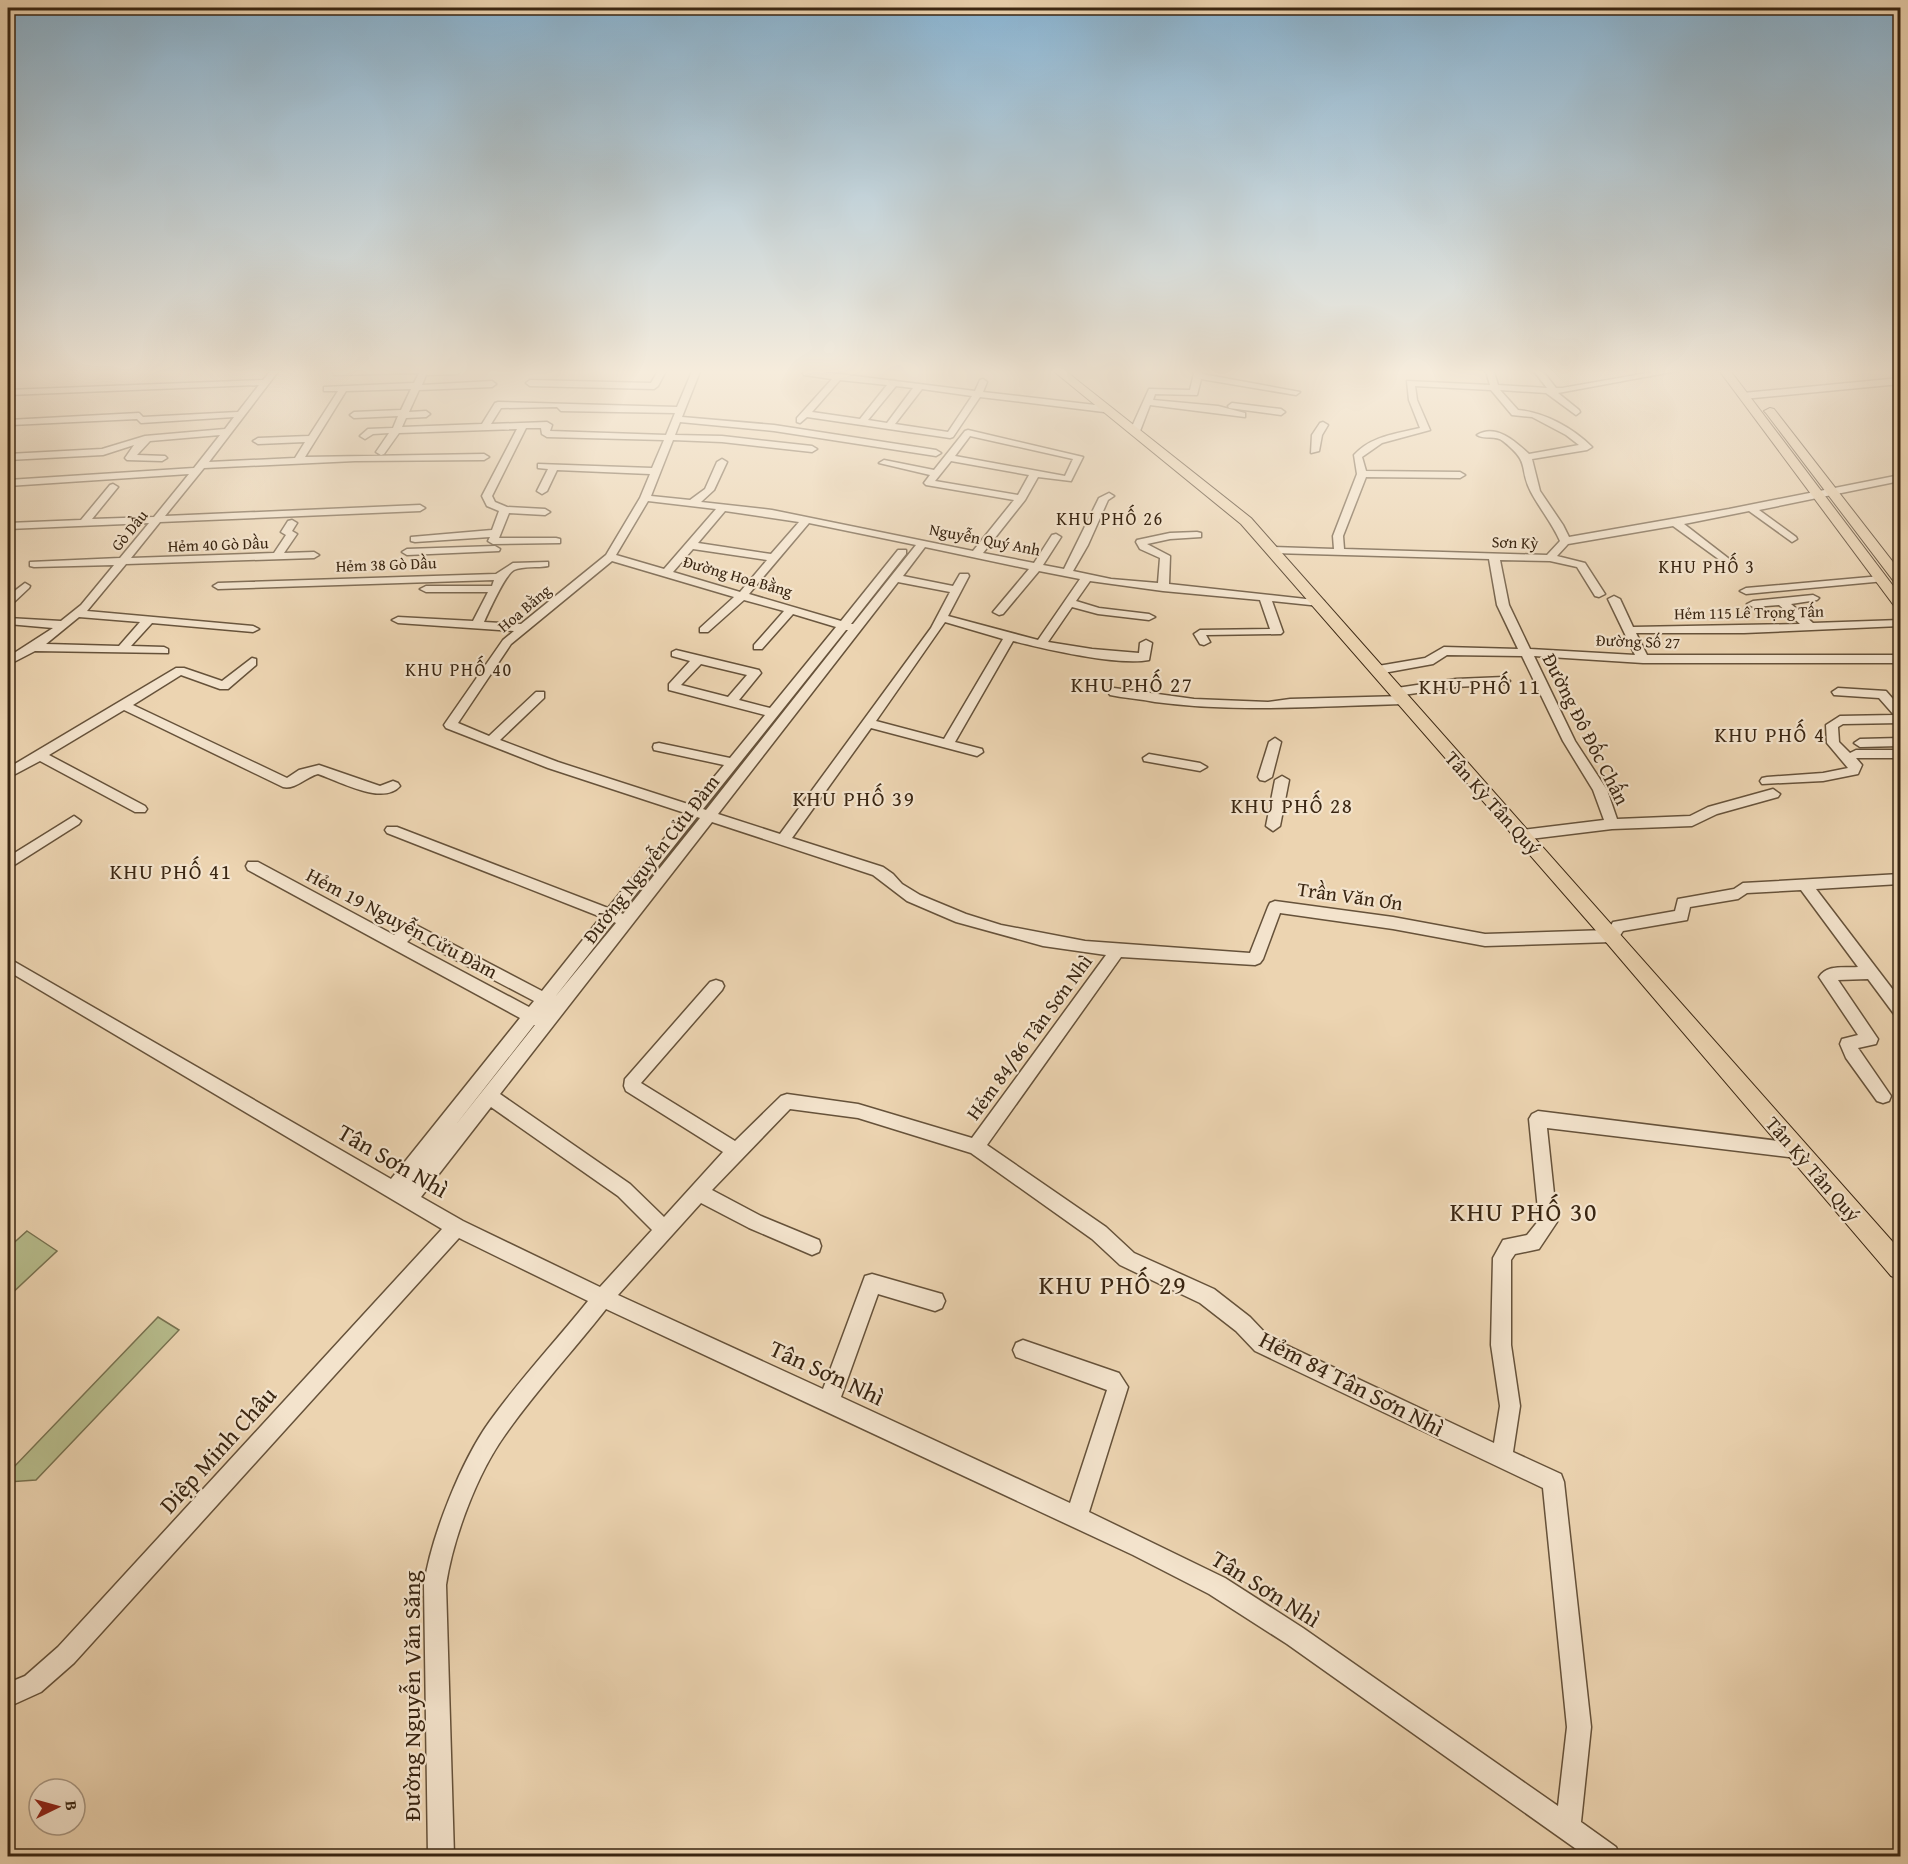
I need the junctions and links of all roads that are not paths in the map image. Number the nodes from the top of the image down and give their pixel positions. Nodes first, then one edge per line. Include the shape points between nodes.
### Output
1 (27, 456) edge
2 (131, 456) edge
3 (209, 456) edge
4 (301, 456) edge
5 (508, 456) edge
6 (661, 456) edge
7 (1073, 456) edge
8 (1167, 456) edge
9 (1358, 456) edge
10 (1533, 456) edge
11 (1788, 456) edge
12 (1806, 456) edge
13 (8, 457) edge
14 (484, 457) dead end
15 (1527, 457) joint
16 (162, 458) dead end
17 (948, 458) joint
18 (298, 460) junction
19 (722, 462) dead end
20 (884, 463) dead end
21 (541, 466) dead end
22 (554, 466) junction
23 (199, 468) junction
24 (656, 471) junction
25 (937, 473) junction
26 (1035, 474) junction
27 (1362, 474) junction
28 (1460, 475) dead end
29 (1900, 477) edge
30 (8, 483) edge
31 (113, 487) dead end
32 (542, 491) dead end
33 (1831, 491) junction
34 (1817, 495) junction
35 (1109, 496) dead end
36 (645, 498) junction
37 (1021, 498) junction
38 (693, 503) junction
39 (723, 507) junction
40 (420, 508) dead end
41 (1751, 508) junction
42 (505, 510) junction
43 (545, 512) dead end
44 (806, 520) junction
45 (155, 521) junction
46 (1674, 522) junction
47 (292, 523) dead end
48 (83, 524) junction
49 (8, 526) edge
50 (1197, 535) dead end
51 (1056, 537) dead end
52 (415, 539) dead end
53 (1792, 539) dead end
54 (556, 541) dead end
55 (1565, 541) junction
56 (917, 542) junction
57 (690, 545) junction
58 (1273, 550) junction
59 (1339, 551) junction
60 (407, 552) dead end
61 (492, 552) junction
62 (977, 554) junction
63 (314, 555) dead end
64 (277, 556) junction
65 (1494, 556) junction
66 (610, 557) junction
67 (774, 558) junction
68 (1550, 558) junction
69 (1724, 560) dead end
70 (122, 562) junction
71 (34, 564) dead end
72 (544, 564) dead end
73 (1037, 566) junction
74 (667, 573) junction
75 (1067, 573) junction
76 (964, 576) dead end
77 (499, 577) junction
78 (1087, 577) junction
79 (895, 578) junction
80 (1900, 578) edge
81 (1881, 579) junction
82 (25, 586) dead end
83 (218, 586) dead end
84 (1163, 588) junction
85 (426, 589) dead end
86 (497, 589) junction
87 (954, 590) junction
88 (1746, 591) dead end
89 (1599, 594) dead end
90 (743, 595) junction
91 (1264, 598) junction
92 (1813, 598) dead end
93 (1614, 599) dead end
94 (1781, 601) junction
95 (8, 602) edge
96 (1070, 603) junction
97 (1320, 603) junction
98 (1753, 604) dead end
99 (1900, 604) edge
100 (792, 609) junction
101 (999, 612) dead end
102 (78, 614) junction
103 (943, 614) junction
104 (1149, 617) dead end
105 (149, 619) junction
106 (398, 620) dead end
107 (8, 621) edge
108 (1900, 623) edge
109 (65, 626) junction
110 (476, 626) junction
111 (850, 627) junction
112 (1809, 627) junction
113 (524, 628) junction
114 (253, 629) dead end
115 (704, 630) dead end
116 (1630, 630) junction
117 (1009, 638) junction
118 (1204, 642) dead end
119 (1146, 643) dead end
120 (35, 646) junction
121 (758, 646) dead end
122 (1040, 646) junction
123 (123, 649) junction
124 (164, 651) dead end
125 (1526, 652) junction
126 (676, 654) dead end
127 (1643, 659) junction
128 (1900, 659) edge
129 (698, 660) junction
130 (8, 662) edge
131 (252, 662) dead end
132 (1378, 670) junction
133 (1504, 681) dead end
134 (1114, 692) dead end
135 (1838, 692) dead end
136 (540, 695) dead end
137 (1401, 696) junction
138 (731, 702) junction
139 (123, 705) junction
140 (774, 714) junction
141 (1900, 714) edge
142 (1900, 719) edge
143 (869, 723) junction
144 (491, 741) junction
145 (1275, 742) dead end
146 (1900, 742) edge
147 (947, 744) junction
148 (659, 747) dead end
149 (977, 752) dead end
150 (1900, 754) edge
151 (39, 755) junction
152 (1149, 758) dead end
153 (734, 763) junction
154 (1200, 767) dead end
155 (8, 774) edge
156 (1266, 777) dead end
157 (1282, 780) dead end
158 (393, 786) dead end
159 (140, 809) dead end
160 (696, 811) junction
161 (711, 815) junction
162 (74, 821) dead end
163 (1612, 824) junction
164 (1273, 826) dead end
165 (392, 830) dead end
166 (1522, 835) junction
167 (784, 838) junction
168 (8, 864) edge
169 (253, 866) dead end
170 (1900, 879) edge
171 (1804, 884) junction
172 (611, 915) junction
173 (625, 922) junction
174 (1612, 936) junction
175 (396, 943) junction
176 (1116, 952) junction
177 (470, 960) junction
178 (8, 964) edge
179 (1873, 973) junction
180 (455, 975) junction
181 (716, 986) dead end
182 (544, 999) junction
183 (560, 1006) junction
184 (1900, 1009) edge
185 (538, 1020) junction
186 (489, 1096) junction
187 (1883, 1096) dead end
188 (787, 1101) joint
189 (976, 1147) junction
190 (1797, 1150) junction
191 (736, 1151) junction
192 (699, 1193) junction
193 (401, 1195) junction
194 (456, 1227) junction
195 (665, 1230) junction
196 (812, 1246) dead end
197 (1900, 1268) edge
198 (603, 1298) junction
199 (935, 1301) dead end
200 (1023, 1350) dead end
201 (829, 1401) junction
202 (1502, 1458) junction
203 (1076, 1518) junction
204 (8, 1695) edge
205 (1568, 1827) junction
206 (441, 1857) edge
207 (1607, 1857) edge

1 - 13 street
2 - 16 street
3 - 23 street, Gò Dầu
4 - 18 street
5 - 42 street via 487,496 491,504
6 - 24 street, Hoa Bằng
7 - 26 street via 1078,457 1068,479
8 - 58 main road, Tân Kỳ Tân Quý via 1234,509
9 - 27 street
10 - 15 street
11 - 34 main road
12 - 33 main road
14 - 18 street
15 - 55 street via 1535,491
17 - 25 street
17 - 26 street
18 - 23 street
19 - 38 street via 709,490
20 - 25 street
21 - 22 street
22 - 24 street
22 - 32 street
23 - 30 street
23 - 45 street, Gò Dầu
24 - 36 street, Hoa Bằng
25 - 37 street via 929,483
26 - 37 street
27 - 28 street
27 - 59 street via 1338,536
29 - 33 street, Sơn Kỳ
31 - 48 street
33 - 34 street, Sơn Kỳ
33 - 80 main road
34 - 41 street, Sơn Kỳ
34 - 81 main road
35 - 75 street via 1104,498
36 - 38 street, Nguyễn Quý Anh
36 - 66 street, Hoa Bằng
37 - 62 street
38 - 39 street, Nguyễn Quý Anh
39 - 44 street, Nguyễn Quý Anh
39 - 57 street
40 - 45 street
41 - 46 street, Sơn Kỳ
41 - 53 street
42 - 43 street
42 - 61 street
44 - 56 street, Nguyễn Quý Anh
44 - 67 street
45 - 48 street
45 - 70 street, Gò Dầu
46 - 55 street, Sơn Kỳ
46 - 69 street
47 - 64 street via 286,532 292,534
48 - 49 street
50 - 84 street via 1142,542 1144,547 1165,556
51 - 73 street
52 - 61 street
54 - 61 street
55 - 68 street, Sơn Kỳ
56 - 62 street, Nguyễn Quý Anh
56 - 79 street, Đường Nguyễn Cửu Đàm
56 - 111 street, Đường Nguyễn Cửu Đàm
57 - 67 street
57 - 74 street
58 - 59 street, Sơn Kỳ
58 - 97 main road, Tân Kỳ Tân Quý
59 - 65 street, Sơn Kỳ
60 - 61 street
61 - 77 street, Hẻm 38 Gò Dầu
61 - 83 street, Hẻm 38 Gò Dầu
62 - 73 street, Nguyễn Quý Anh
63 - 64 street, Hẻm 40 Gò Dầu
64 - 70 street, Hẻm 40 Gò Dầu
65 - 68 street, Sơn Kỳ
65 - 125 street, Đường Đô Đốc Chấn via 1503,605
66 - 74 street, Đường Hoa Bằng
66 - 113 street, Hoa Bằng
67 - 90 street
68 - 89 street via 1581,565
70 - 71 street, Hẻm 40 Gò Dầu
70 - 102 street, Gò Dầu
72 - 77 street via 513,566
73 - 75 street, Nguyễn Quý Anh
73 - 101 street
74 - 90 street, Đường Hoa Bằng
75 - 78 street, Nguyễn Quý Anh
76 - 87 street
77 - 86 street
78 - 84 street, Nguyễn Quý Anh
78 - 96 street
79 - 87 street
79 - 111 street, Đường Nguyễn Cửu Đàm
81 - 88 street
81 - 99 main road
82 - 95 street
84 - 91 street, Nguyễn Quý Anh
85 - 86 street
86 - 110 street
87 - 103 street
90 - 100 street, Đường Hoa Bằng
90 - 115 street
91 - 97 street, Nguyễn Quý Anh
91 - 118 street via 1277,632 1204,632 1200,634
92 - 94 street
93 - 116 street
94 - 98 street
94 - 112 street
96 - 104 street
96 - 122 street
97 - 132 main road, Tân Kỳ Tân Quý
100 - 111 street, Đường Hoa Bằng
100 - 121 street
102 - 105 street
102 - 109 street, Gò Dầu
103 - 117 street
103 - 143 street
105 - 114 street
105 - 123 street
106 - 110 street
107 - 109 street
108 - 112 street, Hẻm 115 Lê Trọng Tấn
109 - 120 street, Gò Dầu
110 - 113 street
111 - 140 street, Đường Nguyễn Cửu Đàm
111 - 161 street, Đường Nguyễn Cửu Đàm
112 - 116 street, Hẻm 115 Lê Trọng Tấn
113 - 144 street, Hoa Bằng via 507,642 450,725
116 - 127 street
117 - 122 street
117 - 147 street
119 - 122 street via 1146,657
120 - 123 street
120 - 130 street, Gò Dầu
123 - 124 street
125 - 127 street, Đường Số 27
125 - 132 street, Đường Số 27 via 1444,651 1429,661
125 - 163 street, Đường Đô Đốc Chấn via 1569,741 1600,790
126 - 129 street
127 - 128 street, Đường Số 27
129 - 138 street via 755,673
129 - 138 street via 673,687
131 - 139 street via 224,686 180,671
132 - 137 main road, Tân Kỳ Tân Quý
133 - 137 street via 1456,683
134 - 137 street via 1194,703 1268,706
135 - 141 street via 1882,694
136 - 144 street
137 - 166 main road, Tân Kỳ Tân Quý
138 - 140 street
139 - 151 street
139 - 158 street via 288,784 319,769 380,791
140 - 153 street, Đường Nguyễn Cửu Đàm
142 - 163 street via 1840,720 1833,725 1833,743 1855,765 1853,771 1770,787 1692,821
143 - 147 street
143 - 167 street
144 - 160 street
145 - 156 street
146 - 150 street via 1858,748
147 - 149 street
148 - 153 street
151 - 155 street
151 - 159 street
152 - 154 street
153 - 160 street, Đường Nguyễn Cửu Đàm
157 - 164 street
160 - 161 street
160 - 172 street, Đường Nguyễn Cửu Đàm
161 - 167 street
161 - 173 street, Đường Nguyễn Cửu Đàm
162 - 168 street
163 - 166 street
165 - 172 street
166 - 174 main road, Tân Kỳ Tân Quý
167 - 176 street via 890,876 896,887 919,902 978,924 1012,935
169 - 175 street, Hẻm 19 Nguyễn Cửu Đàm
170 - 171 street
171 - 174 street via 1743,888 1738,894 1683,903 1683,916 1618,926
171 - 179 street
172 - 173 street
172 - 182 street, Đường Nguyễn Cửu Đàm
173 - 183 street, Đường Nguyễn Cửu Đàm
174 - 176 street, Trần Văn Ơn via 1485,940 1275,907 1255,959
174 - 190 main road, Tân Kỳ Tân Quý
175 - 177 street via 411,929
175 - 180 street, Hẻm 19 Nguyễn Cửu Đàm
176 - 189 street, Hẻm 84/86 Tân Sơn Nhì
177 - 180 street
177 - 182 street
178 - 193 street, Tân Sơn Nhì
179 - 184 street via 1884,993
179 - 187 street via 1830,974 1827,978 1870,1039 1848,1044
180 - 185 street, Hẻm 19 Nguyễn Cửu Đàm
181 - 191 street via 633,1079 632,1086
182 - 183 street
182 - 185 street, Đường Nguyễn Cửu Đàm
183 - 185 street, Đường Nguyễn Cửu Đàm
185 - 186 street, Đường Nguyễn Cửu Đàm
185 - 193 street, Đường Nguyễn Cửu Đàm
186 - 193 street, Đường Nguyễn Cửu Đàm
186 - 195 street via 624,1190
188 - 189 street, Hẻm 84 Tân Sơn Nhì via 858,1111
188 - 191 street, Đường Nguyễn Văn Săng
189 - 202 street, Hẻm 84 Tân Sơn Nhì via 1099,1233 1127,1258 1207,1296 1262,1344
190 - 197 main road, Tân Kỳ Tân Quý
190 - 202 street via 1538,1119 1548,1222 1532,1243 1510,1246 1502,1258 1501,1345 1509,1406
191 - 192 street, Đường Nguyễn Văn Săng
192 - 195 street, Đường Nguyễn Văn Săng
192 - 196 street
193 - 194 street, Tân Sơn Nhì
194 - 198 street, Tân Sơn Nhì
194 - 204 street, Diệp Minh Châu via 66,1655 33,1684
195 - 198 street, Đường Nguyễn Văn Săng
198 - 201 street, Tân Sơn Nhì
198 - 206 street, Đường Nguyễn Văn Săng via 492,1436 441,1549 435,1585
199 - 201 street via 872,1282
200 - 203 street via 1112,1380 1118,1387
201 - 203 street, Tân Sơn Nhì
202 - 205 street, Hẻm 84 Tân Sơn Nhì via 1553,1482 1579,1727
203 - 205 street, Tân Sơn Nhì via 1234,1596
205 - 207 street, Tân Sơn Nhì

